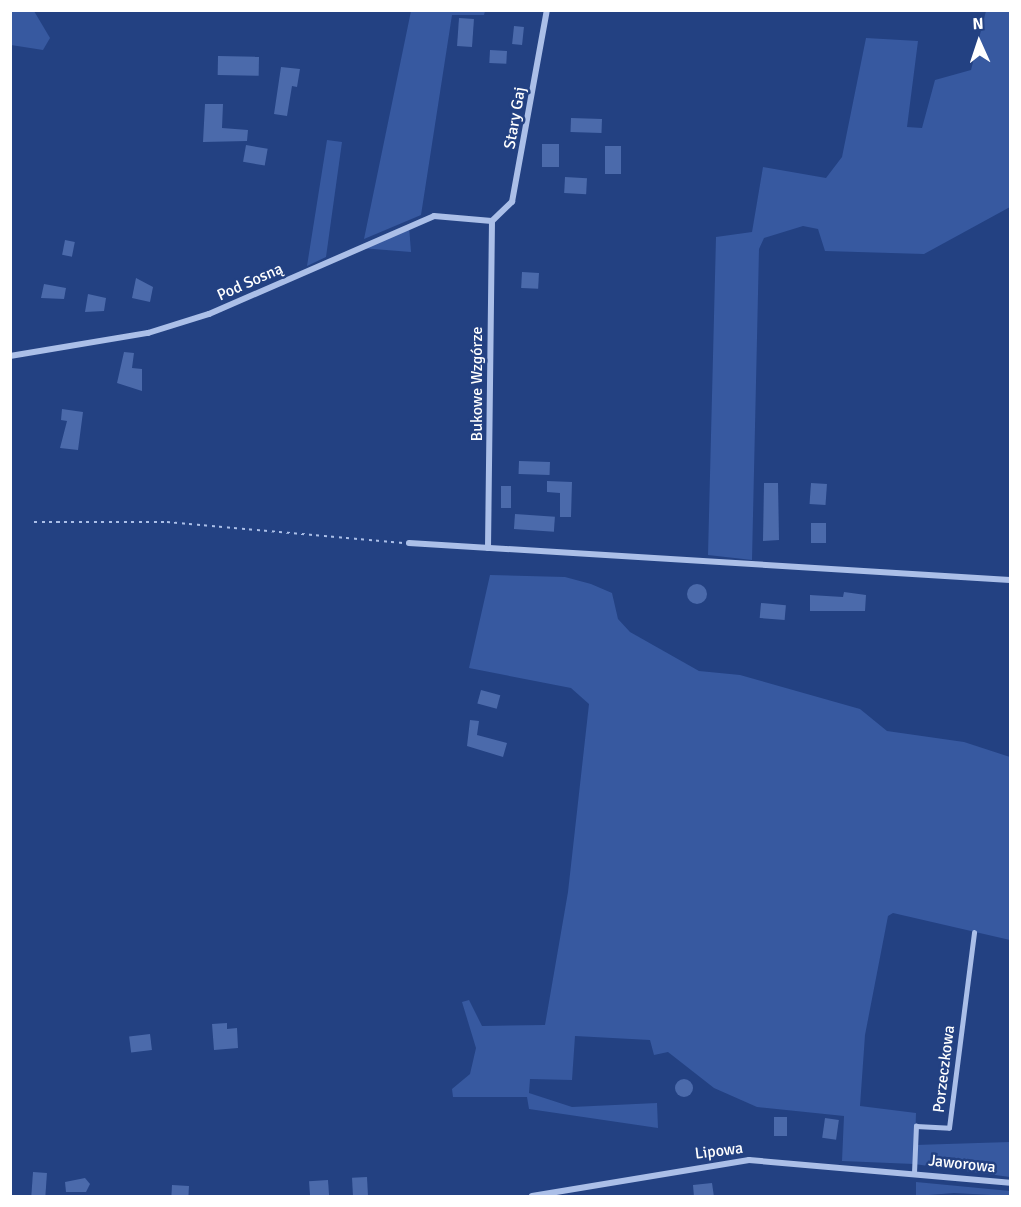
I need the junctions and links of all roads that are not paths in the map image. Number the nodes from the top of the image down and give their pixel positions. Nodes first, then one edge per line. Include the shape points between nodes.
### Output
1 (547, 10) edge
2 (492, 221) junction
3 (10, 356) edge
4 (409, 543) road end
5 (488, 548) junction
6 (1011, 580) edge
7 (974, 933) dead end
8 (913, 1173) junction
9 (1011, 1183) edge
10 (532, 1197) edge

1 - 2 street, Stary Gaj via 512,202
2 - 3 street, Pod Sosną via 434,216 209,315 148,333
2 - 5 street, Bukowe Wzgórze
4 - 5 street
5 - 6 street
7 - 8 lane, Porzeczkowa via 949,1128 916,1126
8 - 9 street, Jaworowa
8 - 10 street, Lipowa via 749,1160

